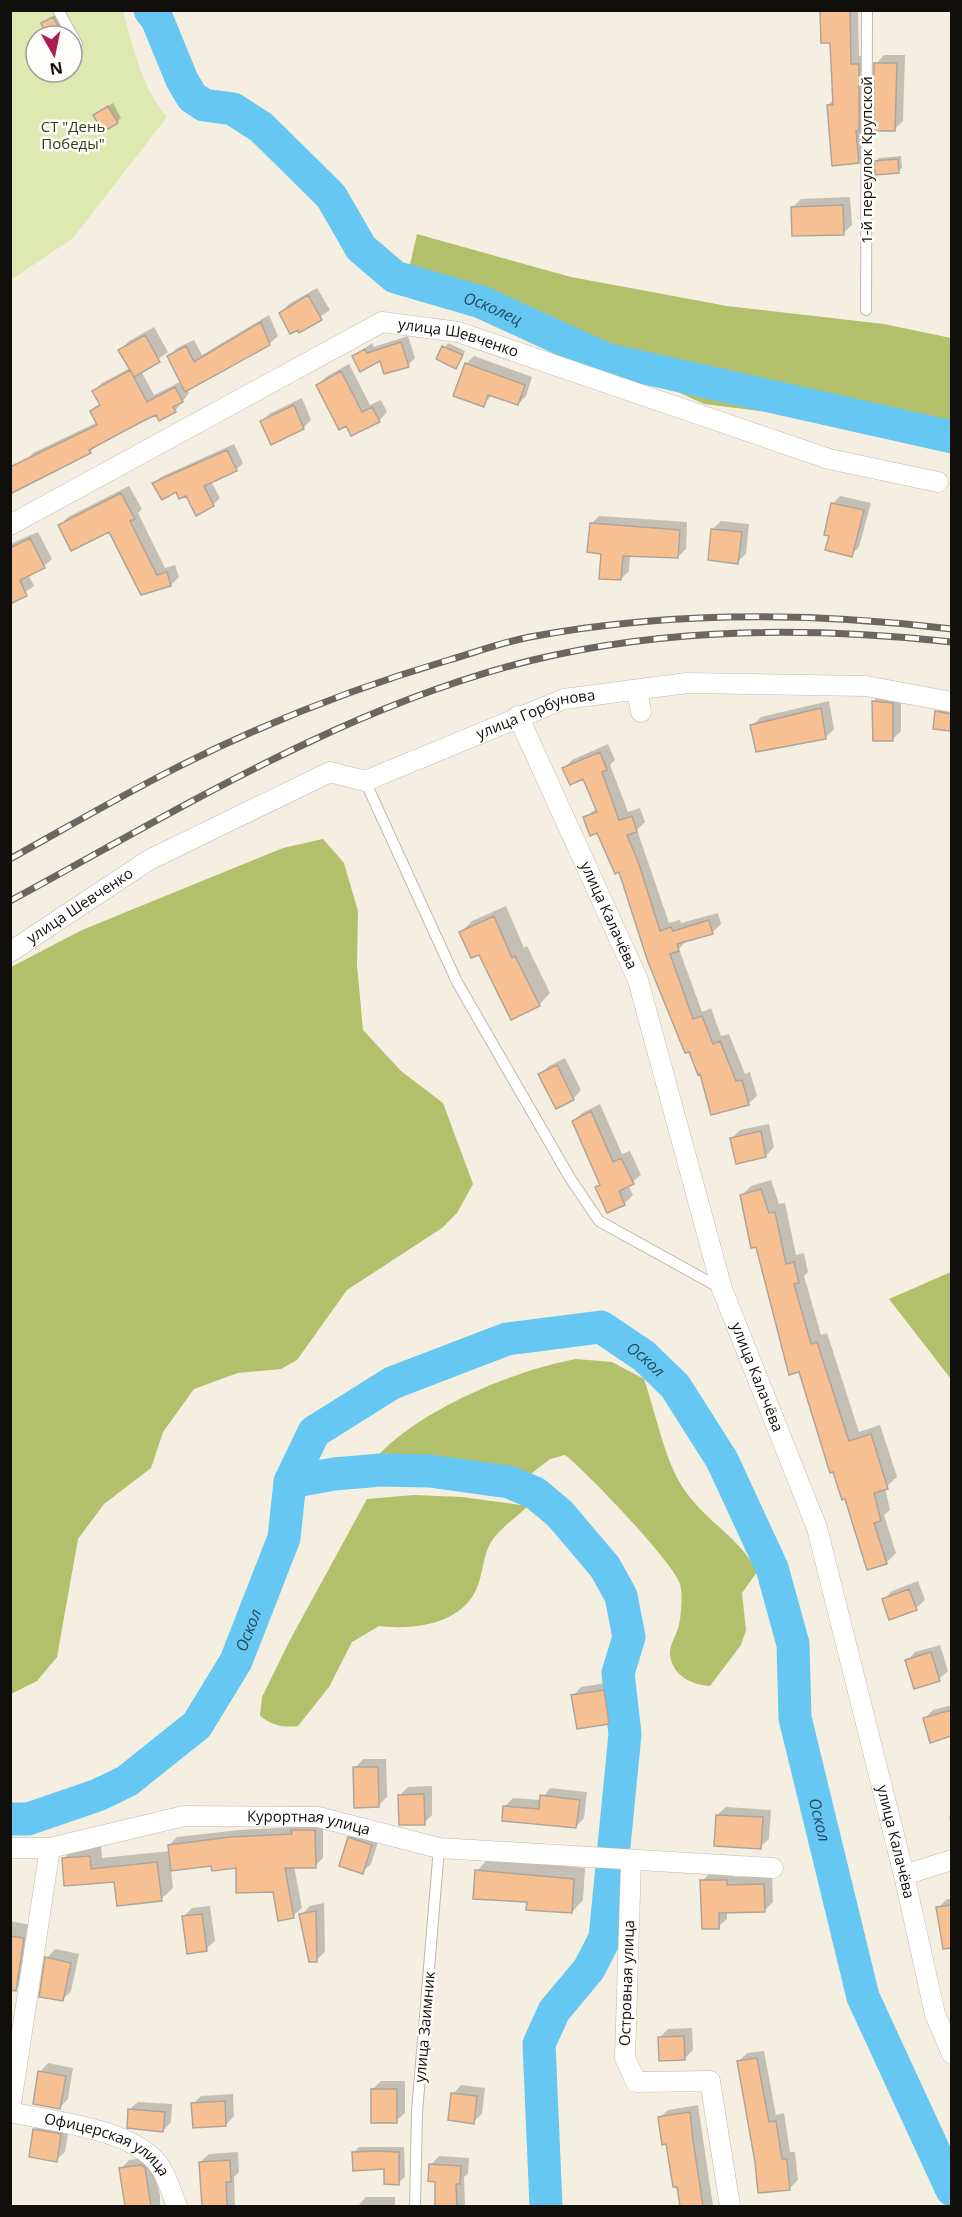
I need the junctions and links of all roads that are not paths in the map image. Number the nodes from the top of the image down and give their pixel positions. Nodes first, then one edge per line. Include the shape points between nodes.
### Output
1 (58, 10) edge
2 (867, 10) edge
3 (66, 24) edge
4 (866, 310) dead end
5 (938, 482) dead end
6 (10, 525) edge
7 (637, 690) junction
8 (951, 702) edge
9 (641, 712) dead end
10 (518, 716) junction
11 (365, 781) junction
12 (10, 952) edge
13 (722, 1289) junction
14 (10, 1848) edge
15 (50, 1848) junction
16 (439, 1848) junction
17 (619, 1859) junction
18 (951, 1860) edge
19 (773, 1868) dead end
20 (904, 1875) junction
21 (951, 2054) edge
22 (10, 2111) edge
23 (177, 2206) edge
24 (415, 2206) edge
25 (730, 2206) edge

1 - 3 lane
2 - 4 lane, 1-й переулок Крупской
5 - 6 street, улица Шевченко via 829,459 458,332 382,322
7 - 8 street, улица Горбунова via 687,683 867,686
7 - 9 street
7 - 10 street, улица Горбунова via 564,699
10 - 11 street, улица Горбунова
10 - 13 street, улица Калачёва via 638,980
11 - 12 street, улица Шевченко via 330,772 149,860
11 - 13 lane via 457,982 599,1221
13 - 20 street, улица Калачёва via 817,1528
14 - 15 street, Курортная улица
15 - 16 street, Курортная улица via 184,1816 207,1816 318,1817
15 - 22 street
16 - 17 street, Курортная улица
16 - 24 lane, улица Заимник via 417,2112
17 - 19 street, Курортная улица
17 - 25 street, Островная улица via 625,2058 636,2082 710,2081
18 - 20 street
20 - 21 street, улица Калачёва via 935,2014
22 - 23 street, Офицерская улица via 133,2142 159,2164

